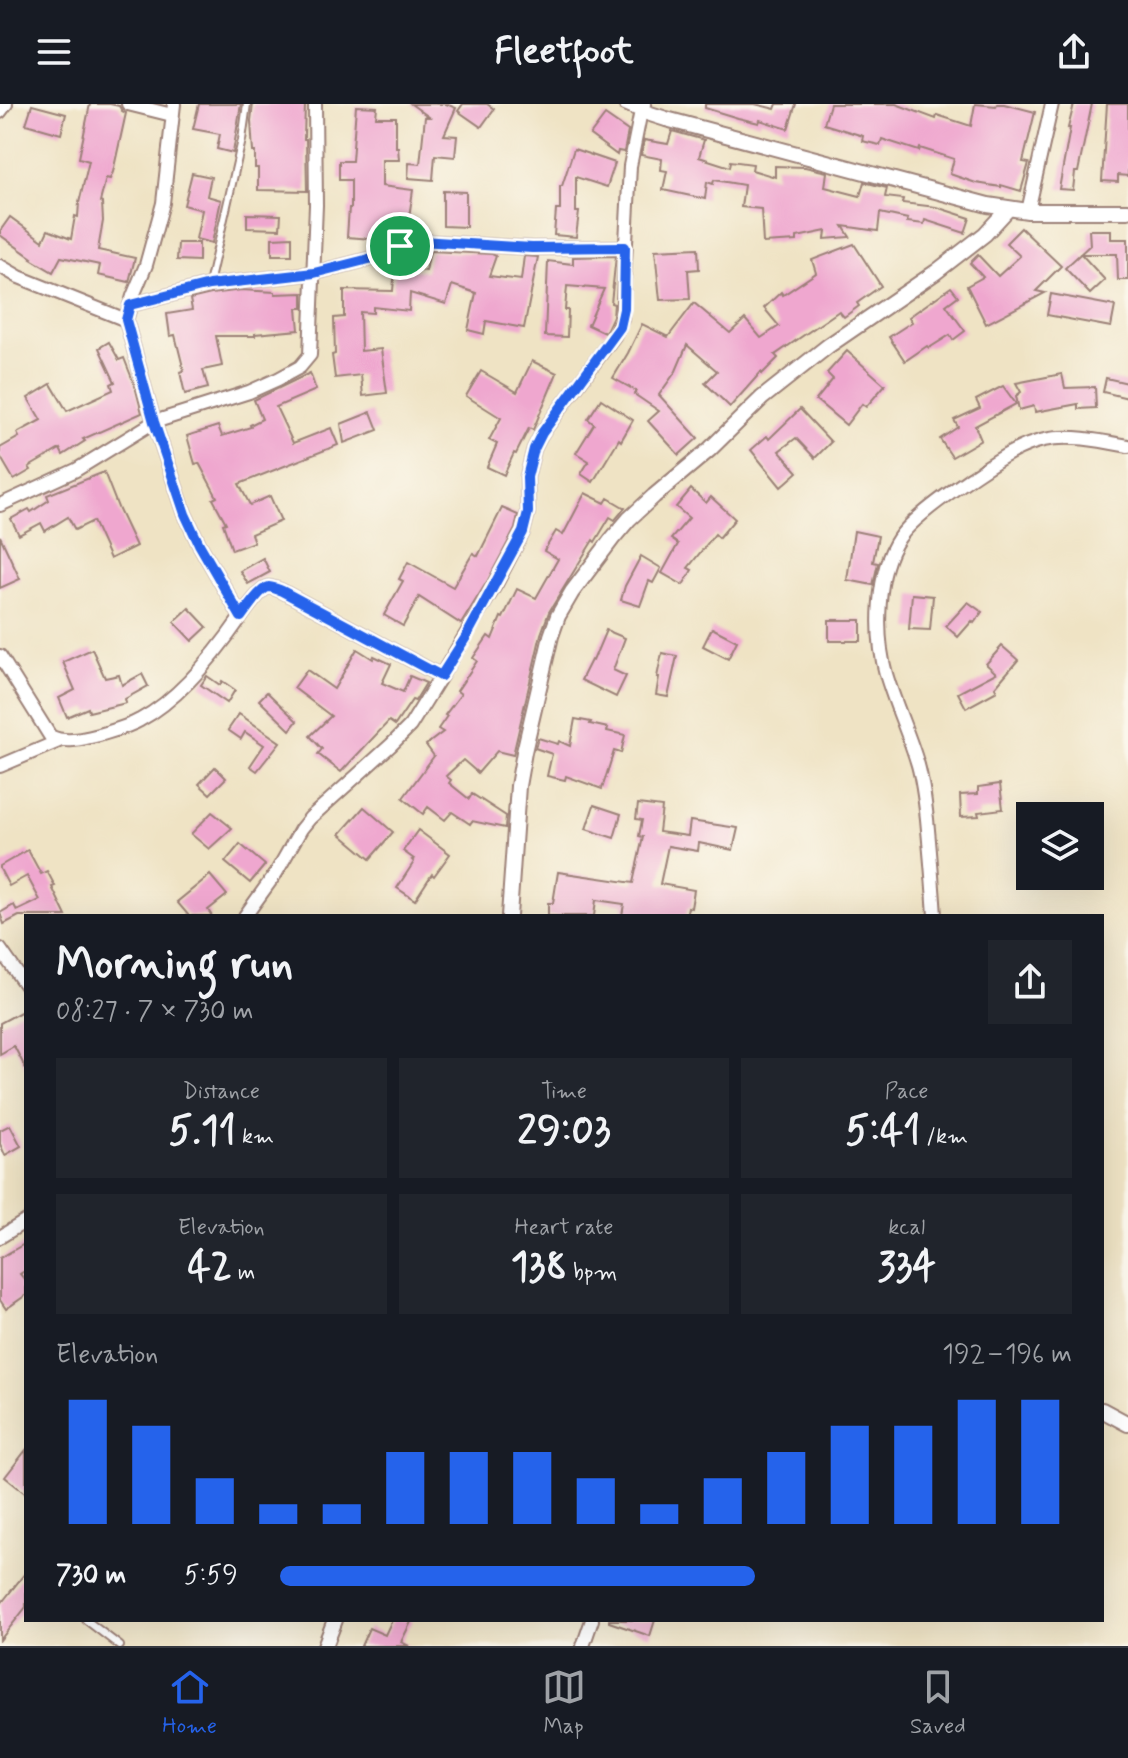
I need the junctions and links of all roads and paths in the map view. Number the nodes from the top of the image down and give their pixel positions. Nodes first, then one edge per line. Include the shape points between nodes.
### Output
1 (6, 104) edge
2 (128, 104) edge
3 (247, 104) edge
4 (315, 104) edge
5 (625, 104) edge
6 (1052, 104) edge
7 (642, 108) edge
8 (173, 110) edge
9 (0, 112) edge
10 (1008, 209) junction
11 (1028, 211) junction
12 (1128, 211) edge
13 (625, 247) junction
14 (0, 266) edge
15 (314, 273) junction
16 (209, 285) junction
17 (130, 305) junction
18 (126, 320) junction
19 (154, 422) junction
20 (1128, 446) edge
21 (0, 505) edge
22 (241, 617) junction
23 (0, 656) edge
24 (441, 676) junction
25 (59, 741) junction
26 (0, 766) edge
27 (246, 914) edge
28 (509, 914) edge
29 (935, 914) edge
30 (0, 949) edge
31 (24, 983) edge
32 (24, 1222) edge
33 (0, 1237) edge
34 (1104, 1411) edge
35 (1128, 1424) edge
36 (89, 1622) edge
37 (334, 1622) edge
38 (591, 1622) edge
39 (120, 1646) edge
40 (325, 1646) edge
41 (583, 1646) edge

1 - 9 street
2 - 8 street
3 - 16 lane
4 - 15 street
5 - 7 street
6 - 11 street
7 - 10 street via 738,139
7 - 13 street via 630,166
8 - 17 street via 163,203
10 - 11 street
10 - 28 street via 947,264 762,398 629,519 572,592 546,653 524,752
11 - 12 street
13 - 15 street via 421,241
13 - 24 street via 620,327 542,433 527,477 523,532
14 - 18 street
15 - 16 street
15 - 19 street via 310,355 300,367 249,392
16 - 17 street
17 - 18 street
18 - 19 street
19 - 21 street via 76,470
19 - 22 street via 185,514
20 - 29 street via 1068,438 1025,445 916,520 890,555 879,636 923,784
22 - 24 street via 271,587
22 - 25 street via 172,697 140,721
23 - 25 street via 39,721
24 - 27 street via 410,726 301,829
25 - 26 street
30 - 31 street
32 - 33 street
34 - 35 street
36 - 39 lane
37 - 40 street
38 - 41 street

